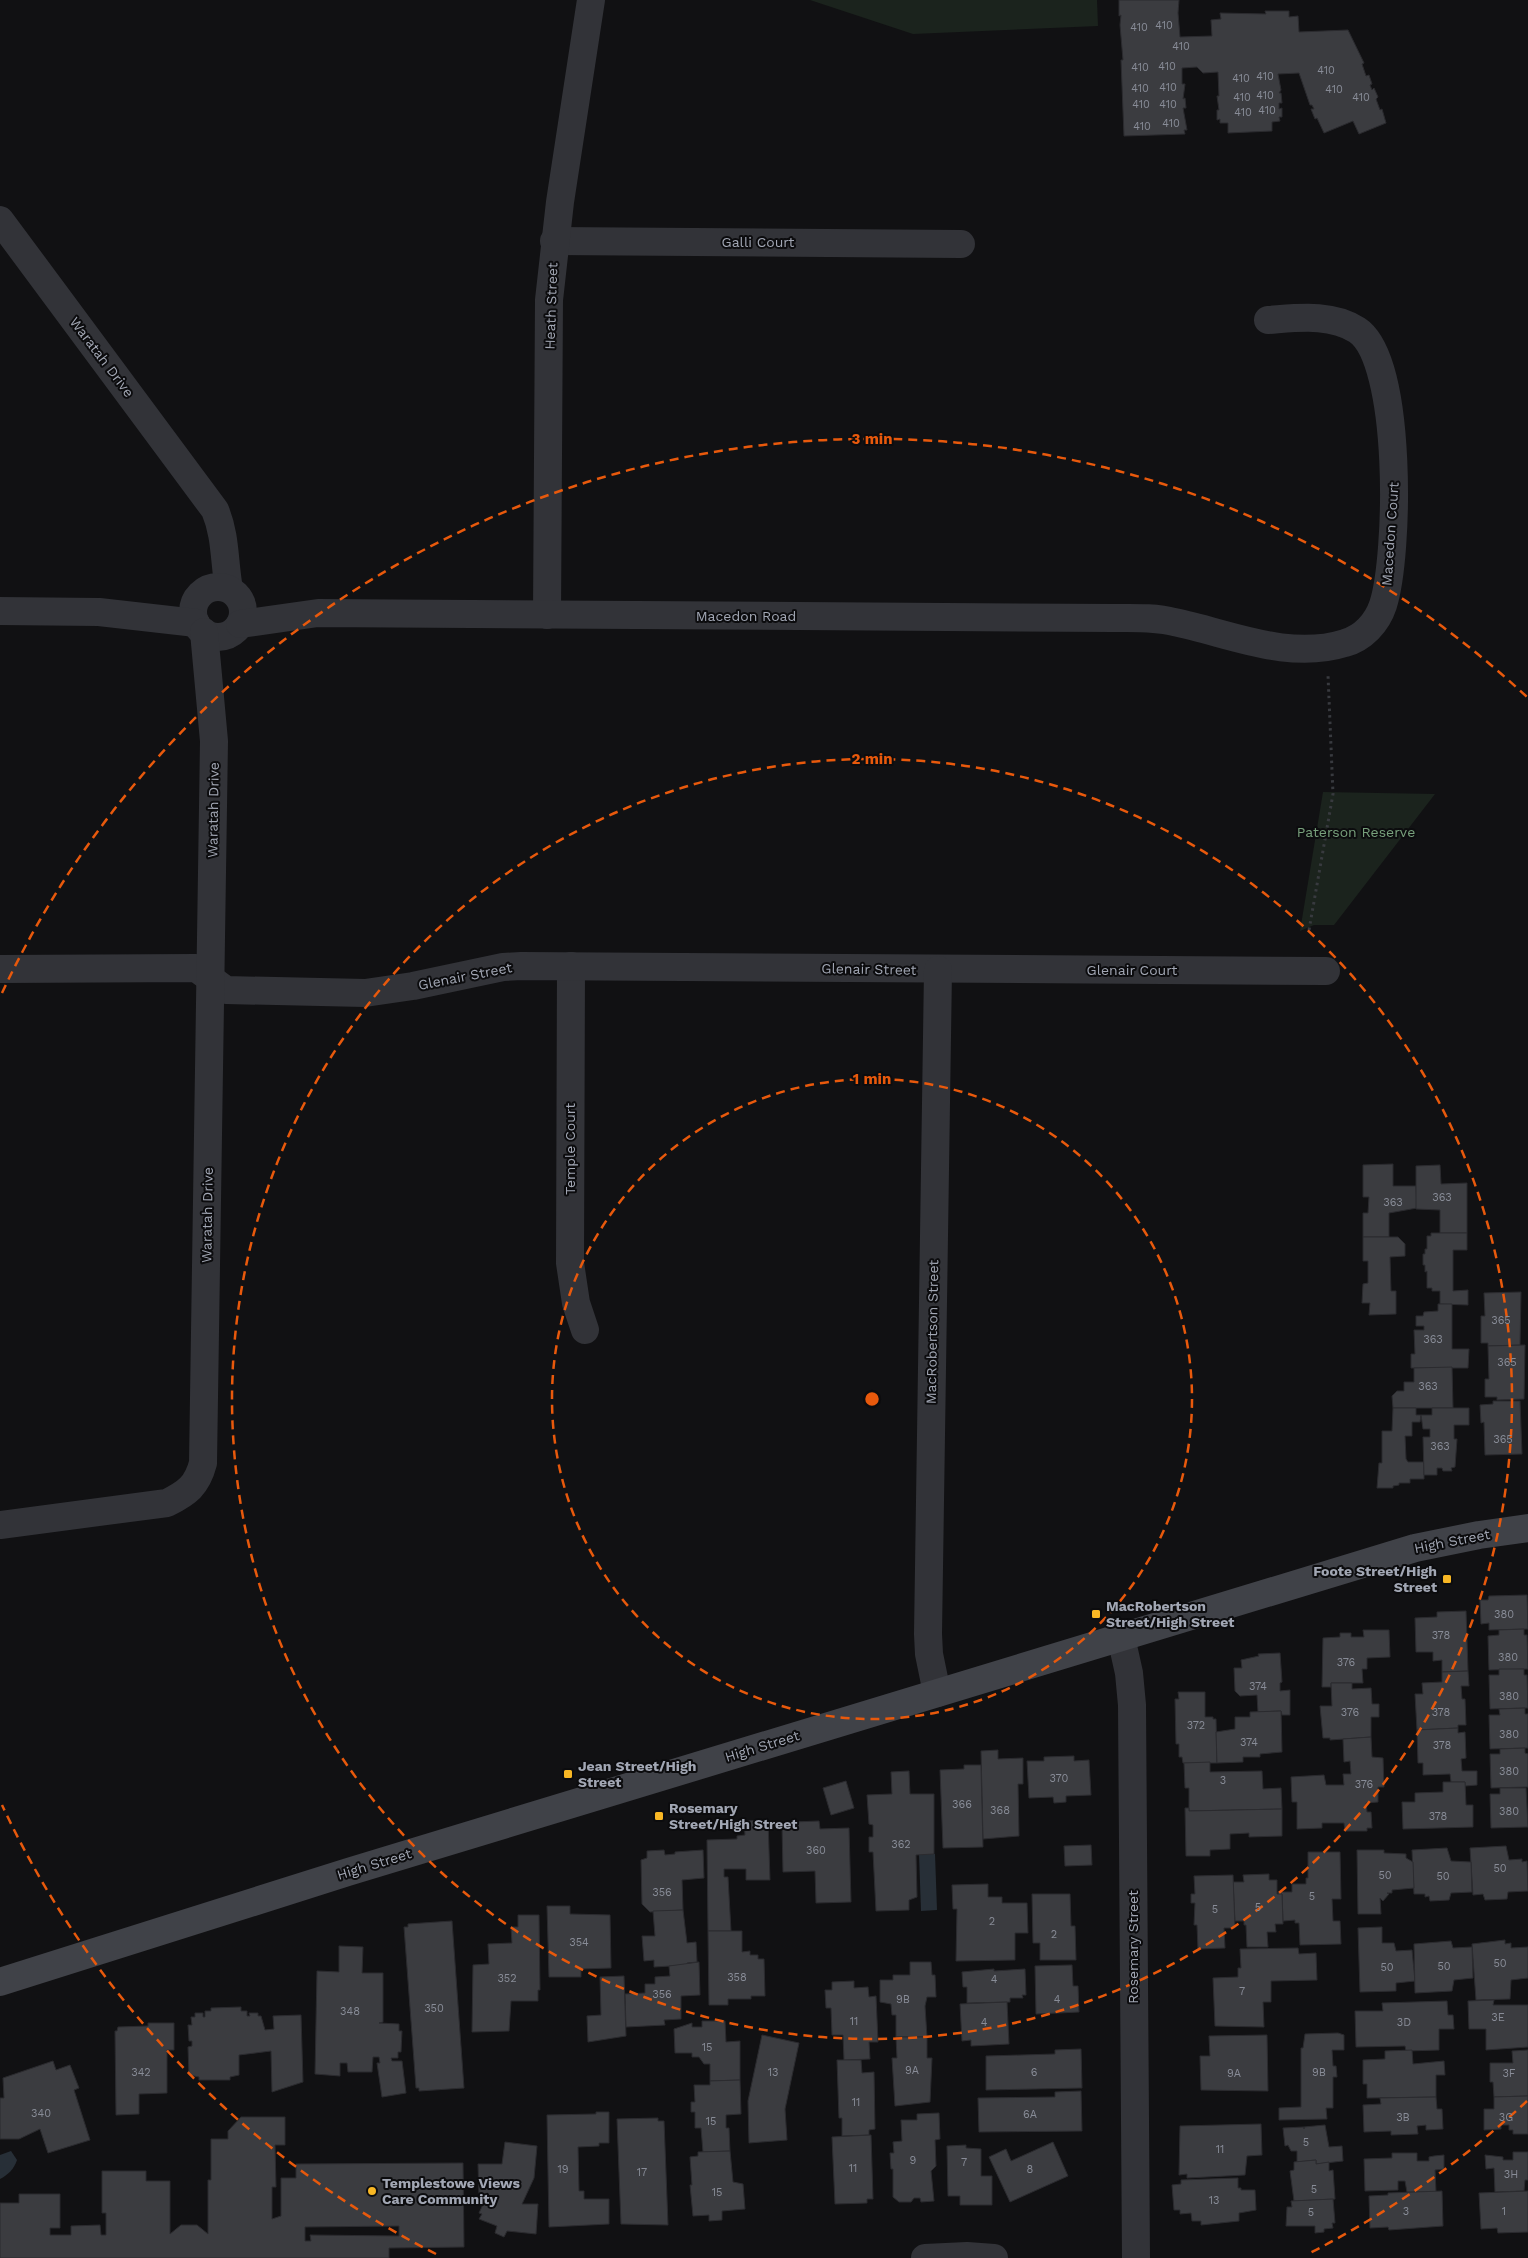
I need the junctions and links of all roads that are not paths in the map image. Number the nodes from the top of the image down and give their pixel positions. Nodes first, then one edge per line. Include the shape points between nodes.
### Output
1 (592, 0) edge
2 (0, 220) edge
3 (554, 241) junction
4 (961, 244) dead end
5 (1268, 320) dead end
6 (0, 611) edge
7 (218, 612) junction
8 (548, 615) junction
9 (1173, 621) joint
10 (571, 966) junction
11 (0, 969) edge
12 (938, 970) junction
13 (1326, 971) dead end
14 (211, 980) junction
15 (585, 1330) dead end
16 (0, 1525) edge
17 (1528, 1528) edge
18 (1121, 1638) junction
19 (937, 1693) junction
20 (0, 1982) edge
21 (925, 2258) edge
22 (994, 2258) edge
23 (1136, 2258) edge

1 - 3 street, Heath Street
2 - 7 street, Waratah Drive via 204,494 221,525
3 - 4 street, Galli Court
3 - 8 street, Heath Street via 549,300
5 - 9 street, Macedon Court via 1331,320 1359,330 1375,354 1389,411 1393,449 1394,505 1390,567 1383,605 1369,629 1345,643 1327,647 1271,646
6 - 7 street, Macedon Road
7 - 8 street, Macedon Road
7 - 14 street, Waratah Drive
8 - 9 street, Macedon Road
10 - 12 street, Glenair Street
10 - 14 street, Glenair Street via 503,967 365,993 226,990
10 - 15 street, Temple Court via 570,1263 576,1303
11 - 14 street, Glenair Street via 196,968
12 - 13 street, Glenair Court
12 - 19 street, MacRobertson Street via 928,1634
14 - 16 street, Waratah Drive via 203,1462 200,1472 188,1492 156,1506
17 - 18 main road, High Street via 1415,1548
18 - 19 main road, High Street
18 - 23 street, Rosemary Street via 1132,1705
19 - 20 main road, High Street via 366,1866
21 - 22 street

